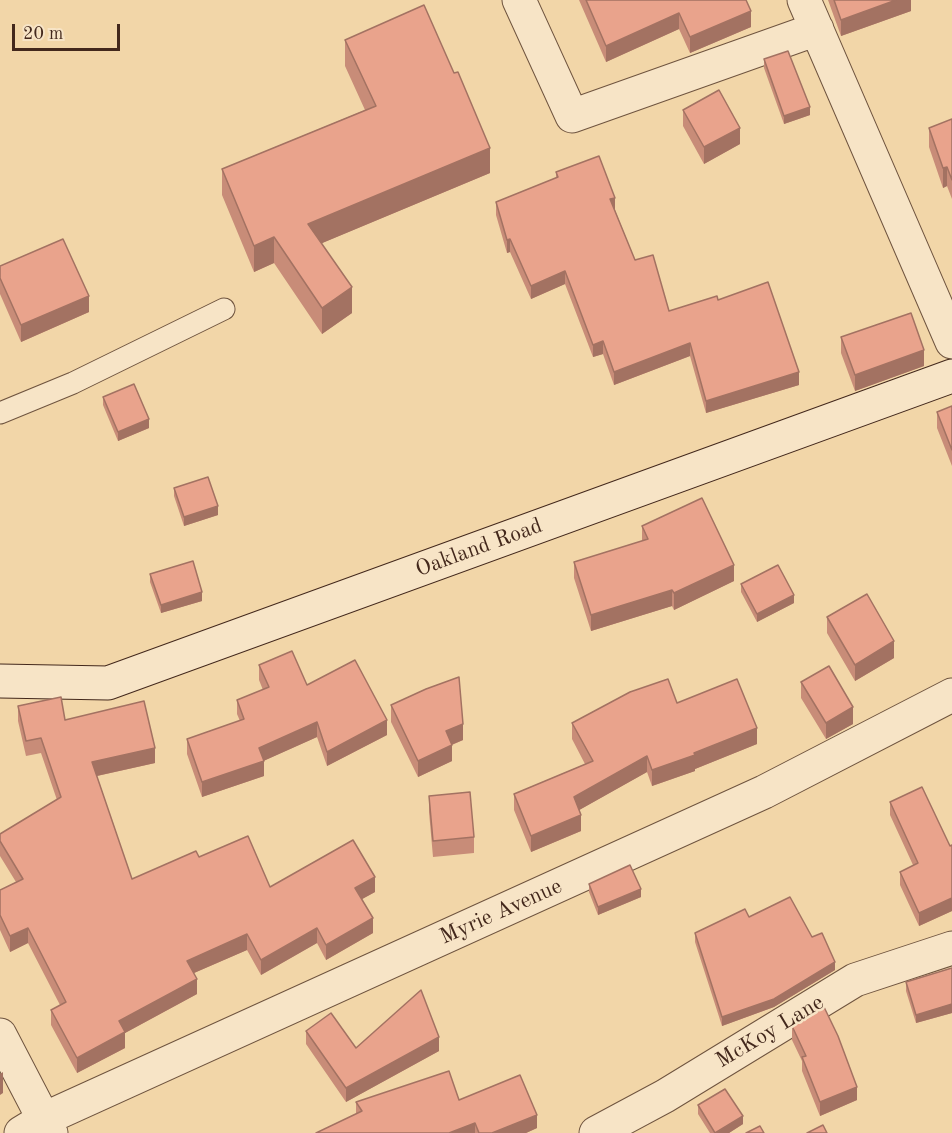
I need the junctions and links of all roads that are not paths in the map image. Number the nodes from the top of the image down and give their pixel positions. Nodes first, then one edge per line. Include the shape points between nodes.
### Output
1 (519, 0) edge
2 (810, 14) edge
3 (224, 309) dead end
4 (952, 342) edge
5 (952, 376) edge
6 (0, 413) edge
7 (0, 681) edge
8 (952, 694) edge
9 (952, 948) edge
10 (0, 1035) edge
11 (39, 1128) edge
12 (596, 1133) edge

1 - 2 street via 572,116
2 - 4 street
3 - 6 lane via 73,383
5 - 7 street, Oakland Road via 108,683
8 - 11 street, Myrie Avenue via 765,792
9 - 12 street, McKoy Lane via 855,980 665,1096
10 - 11 street

